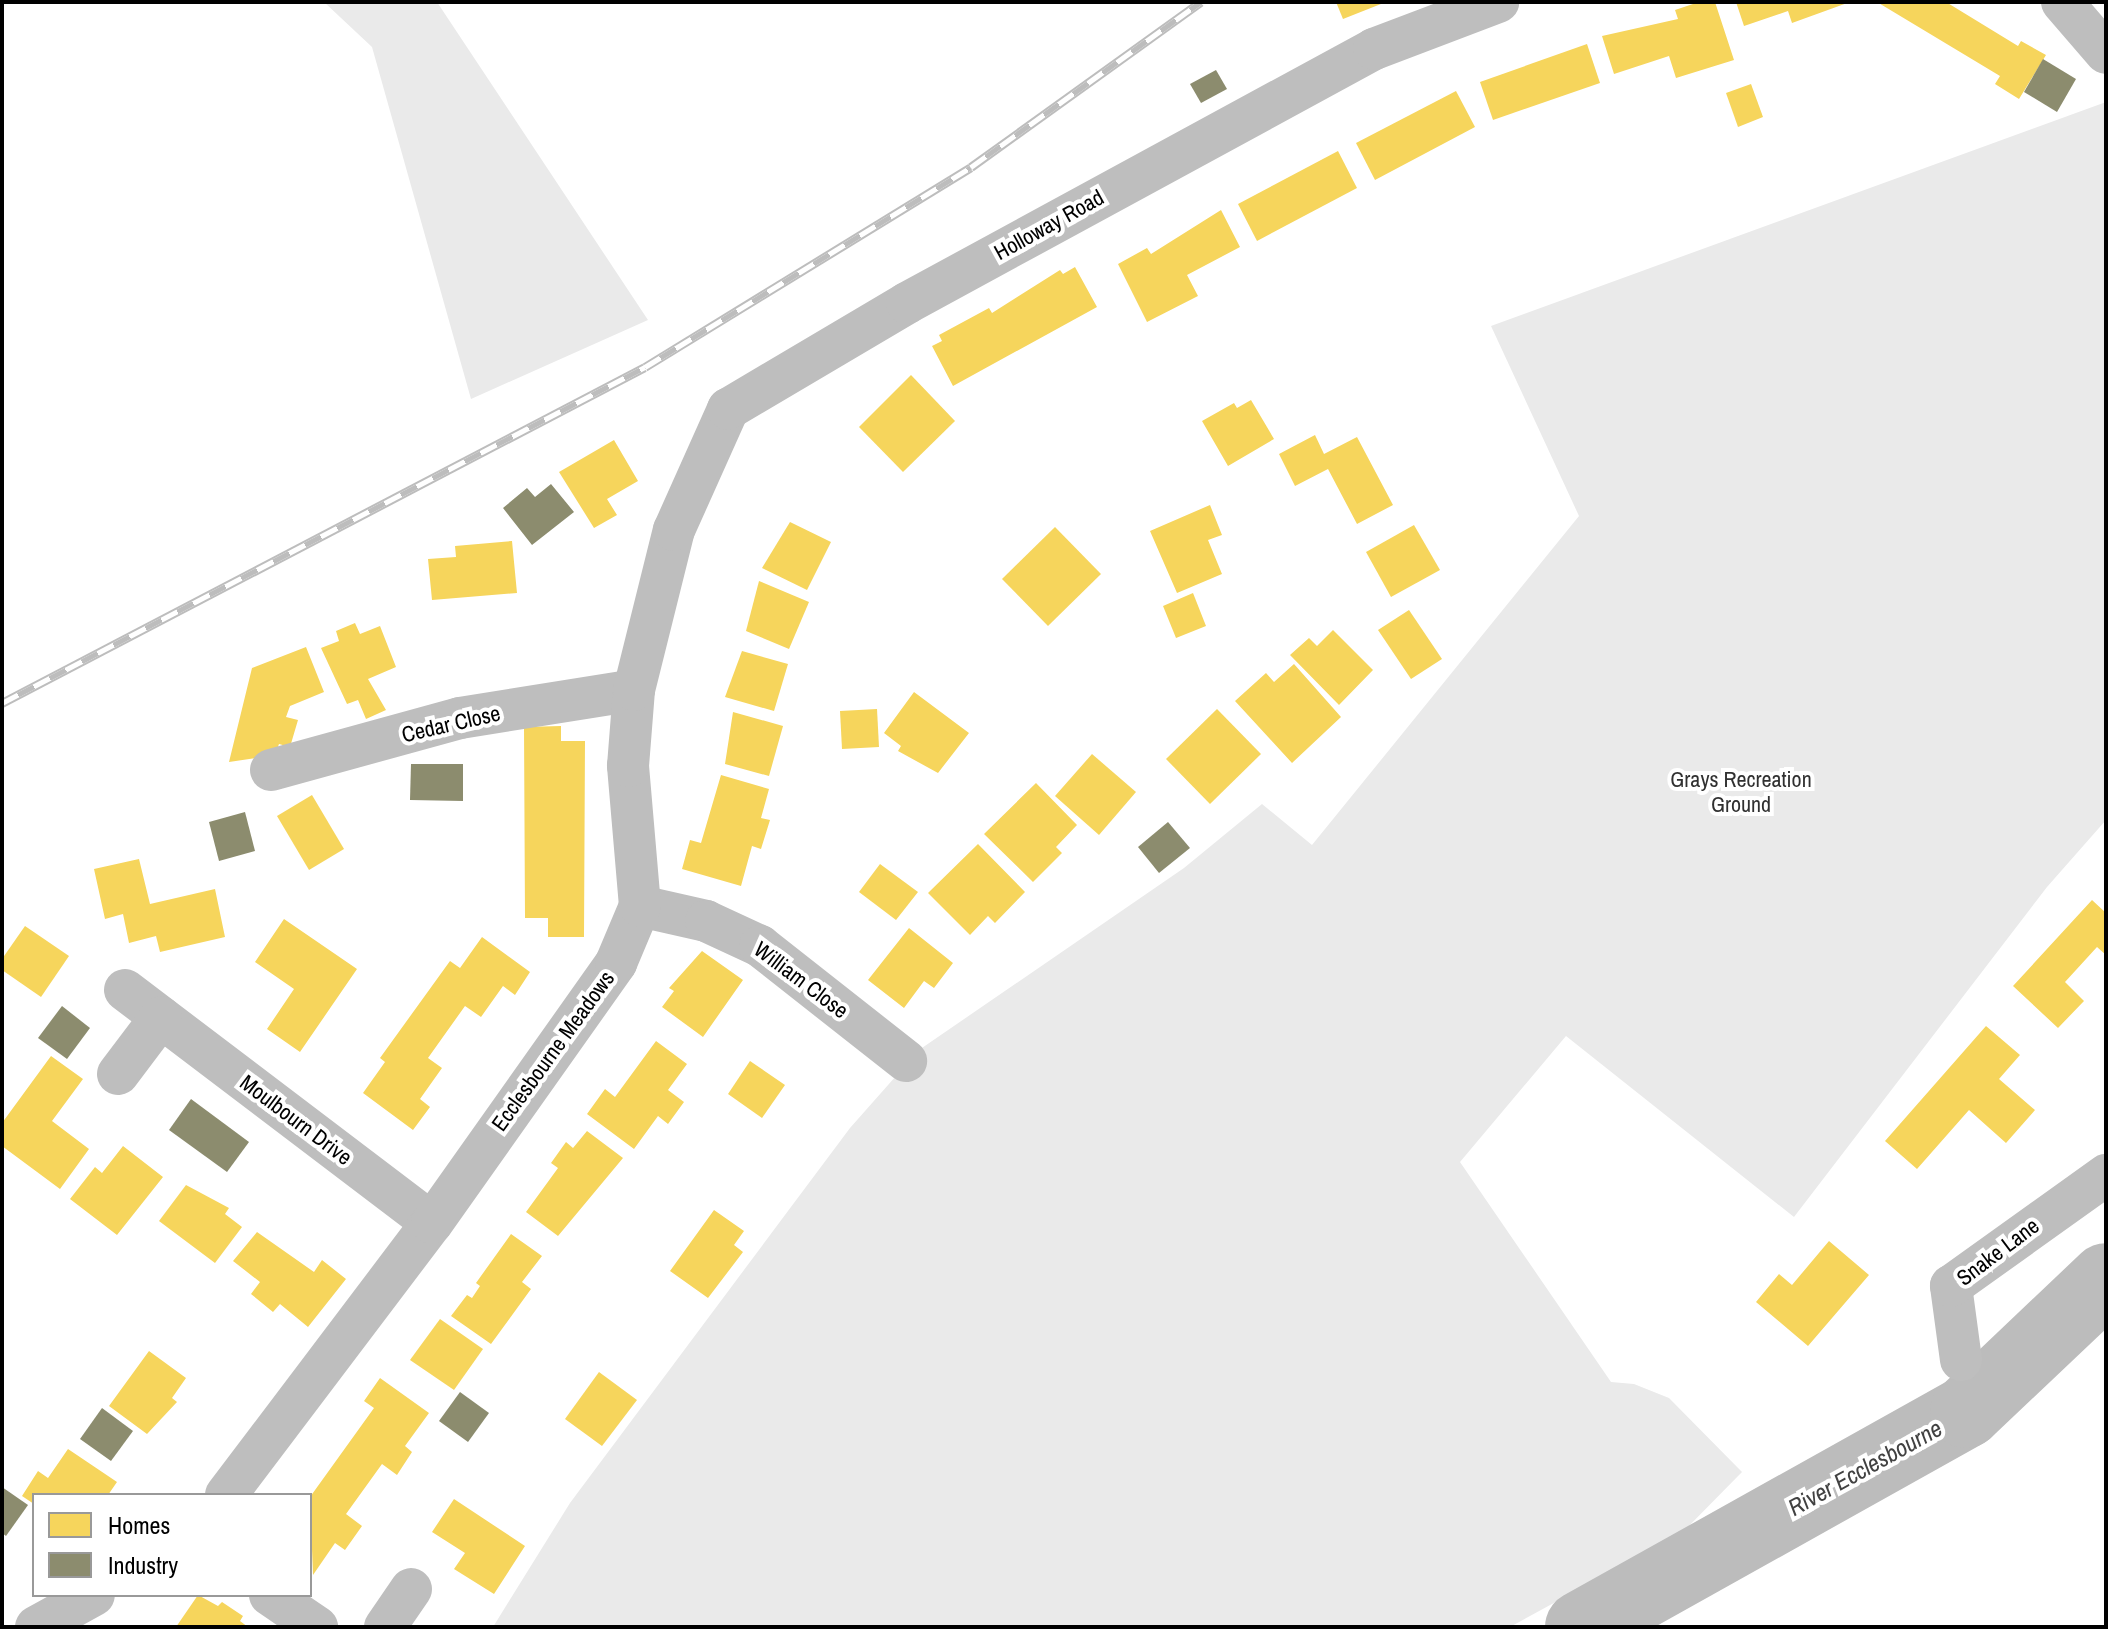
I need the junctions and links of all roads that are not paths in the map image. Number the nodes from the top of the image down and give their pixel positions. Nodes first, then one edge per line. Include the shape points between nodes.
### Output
1 (1498, 2) edge
2 (2062, 2) edge
3 (2106, 53) edge
4 (674, 530) joint
5 (634, 690) junction
6 (271, 770) dead end
7 (640, 906) junction
8 (125, 990) dead end
9 (161, 1017) junction
10 (906, 1061) dead end
11 (118, 1074) dead end
12 (2106, 1175) edge
13 (432, 1223) junction
14 (1961, 1360) dead end
15 (228, 1493) edge
16 (411, 1589) dead end
17 (90, 1597) edge
18 (273, 1597) edge
19 (36, 1627) edge
20 (317, 1627) edge
21 (385, 1627) edge

1 - 4 street, Holloway Road via 1374,49 907,303 728,409
2 - 3 street
4 - 5 street, Ecclesbourne Meadows
5 - 6 street, Cedar Close via 460,718
5 - 7 street, Ecclesbourne Meadows via 628,766
7 - 10 street, William Close via 706,921 760,946
7 - 13 street, Ecclesbourne Meadows via 616,963
8 - 9 street, Moulbourn Drive
9 - 11 street
9 - 13 street, Moulbourn Drive
12 - 14 street, Snake Lane via 1951,1286
13 - 15 street, Ecclesbourne Meadows
16 - 21 street
17 - 19 street
18 - 20 street

